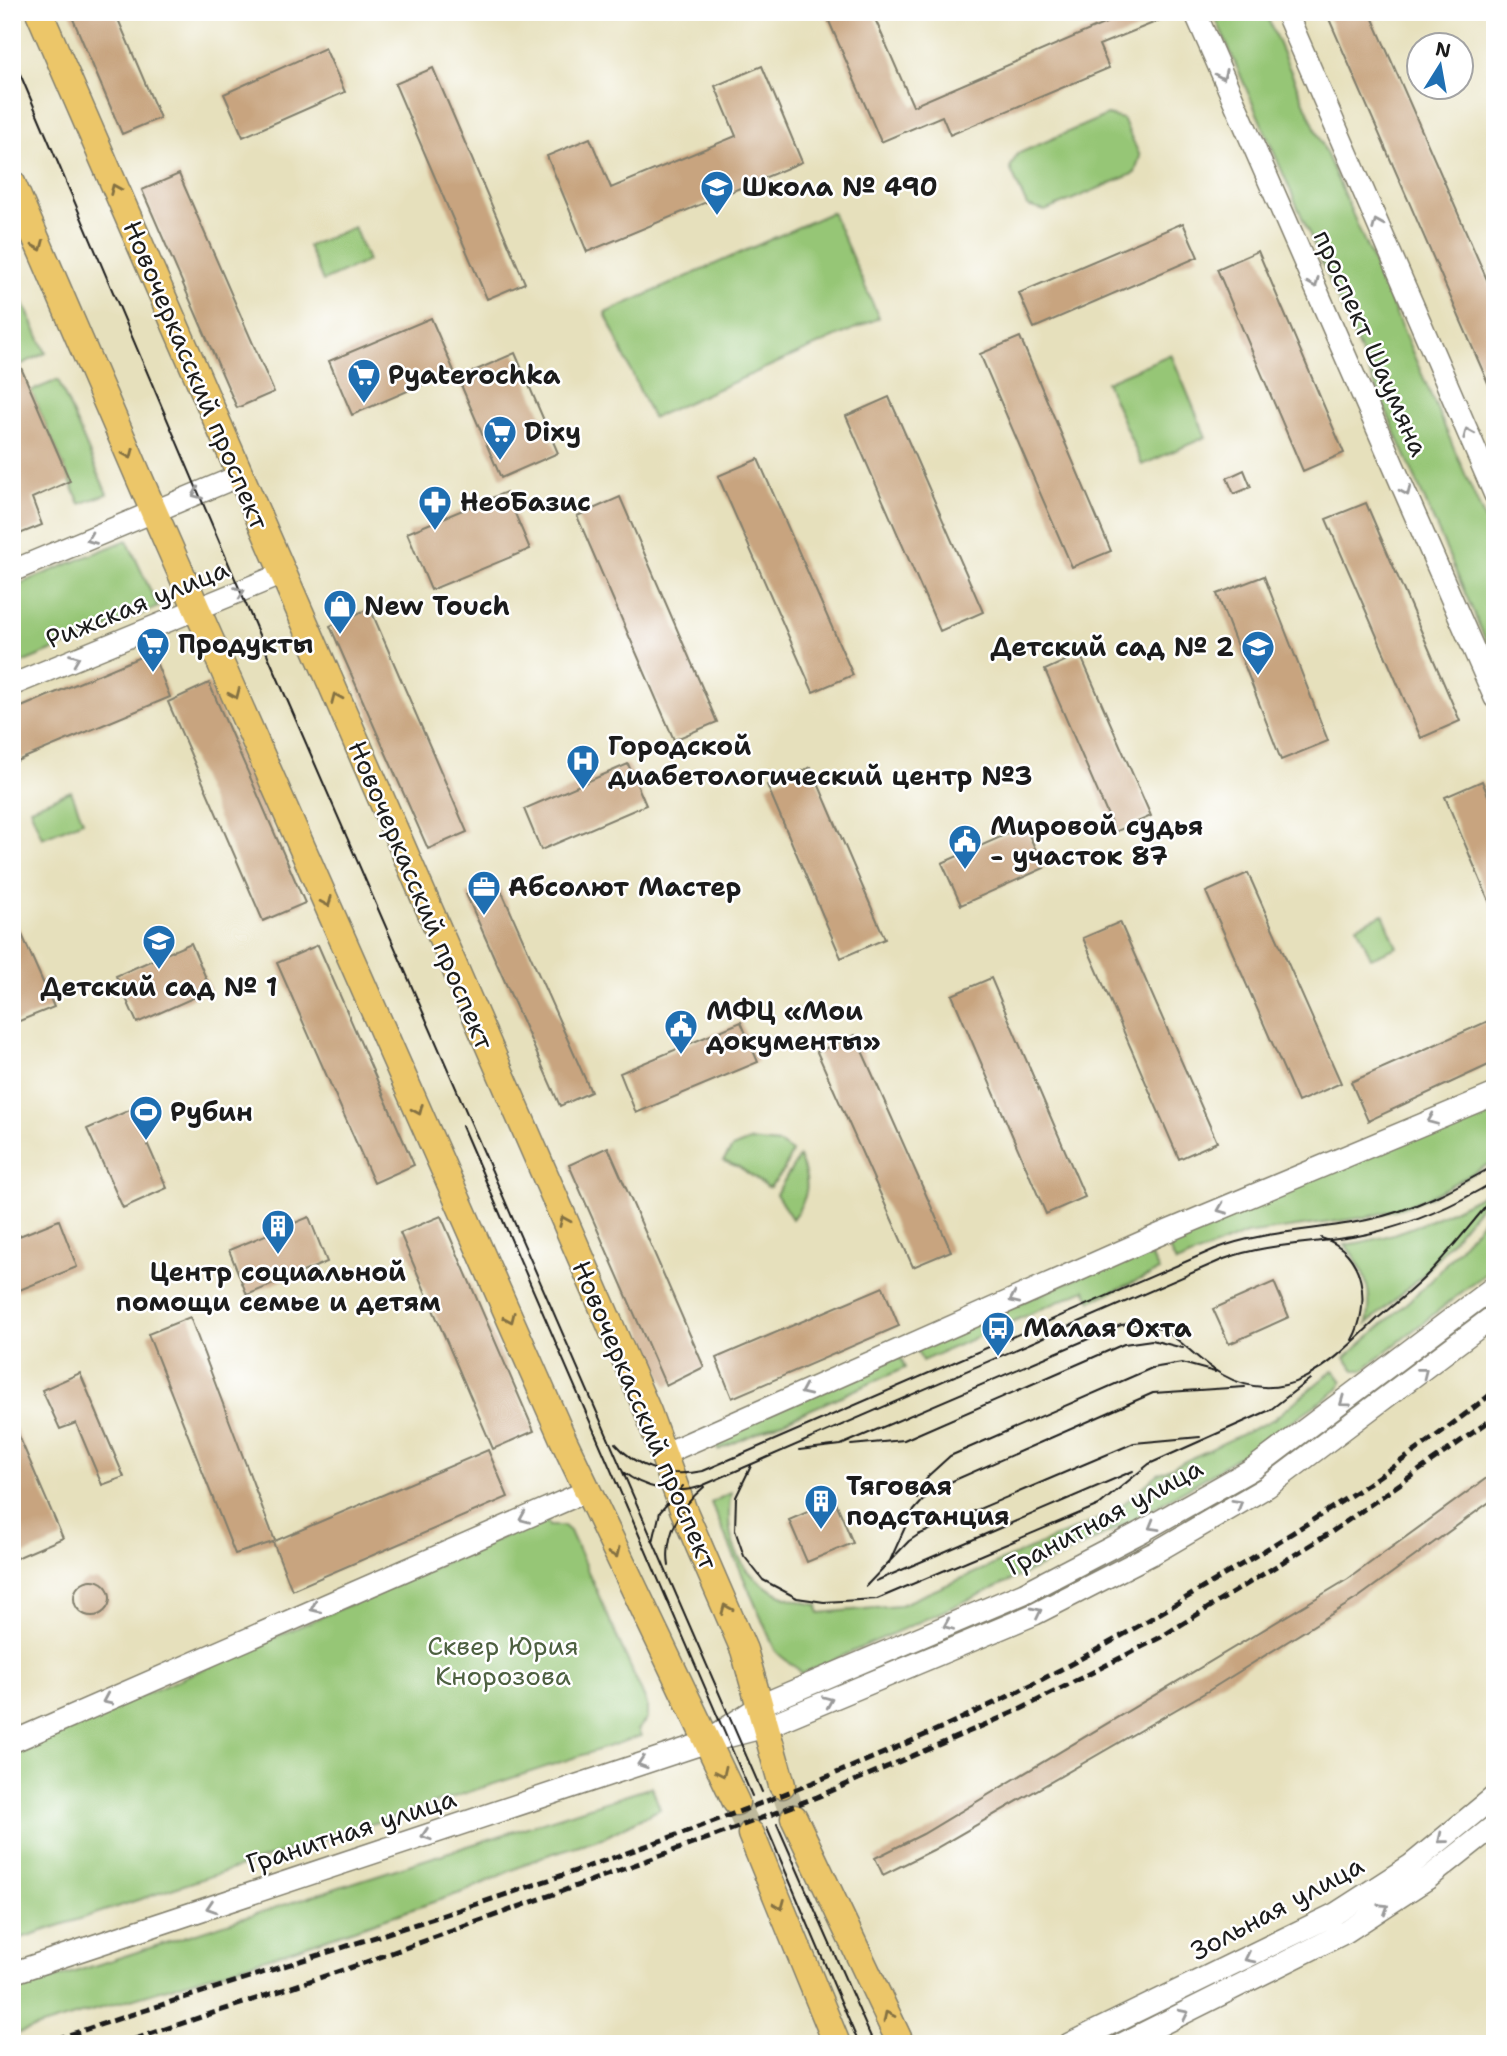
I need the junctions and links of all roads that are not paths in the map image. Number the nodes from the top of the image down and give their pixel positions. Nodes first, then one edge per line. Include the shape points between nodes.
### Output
1 (39, 12) edge
2 (1195, 12) edge
3 (1286, 12) edge
4 (12, 183) edge
5 (239, 476) junction
6 (1495, 495) edge
7 (154, 512) junction
8 (12, 571) edge
9 (282, 574) junction
10 (197, 609) junction
11 (12, 685) edge
12 (1495, 698) edge
13 (1495, 1094) edge
14 (1495, 1286) edge
15 (1495, 1315) edge
16 (664, 1454) junction
17 (587, 1491) junction
18 (763, 1716) junction
19 (12, 1742) edge
20 (707, 1742) junction
21 (782, 1785) tunnel mouth
22 (1495, 1796) edge
23 (736, 1802) tunnel mouth
24 (795, 1821) tunnel mouth
25 (1495, 1825) edge
26 (752, 1838) tunnel mouth
27 (12, 1973) edge
28 (837, 2044) edge
29 (901, 2044) edge
30 (1069, 2044) edge
31 (1122, 2044) edge

5 -> 1 main road, Новочеркасский проспект
2 -> 12 street, проспект Шаумяна
6 -> 3 street, проспект Шаумяна
4 -> 7 main road
5 -> 7 street
5 - 9 main road, Новочеркасский проспект
7 -> 8 street
7 - 10 main road
10 -> 9 street, Рижская улица
16 -> 9 main road, Новочеркасский проспект
11 -> 10 street, Рижская улица
10 -> 17 main road
13 -> 16 street via 1156,1236
14 -> 18 street, Гранитная улица via 1254,1468 1024,1593
18 -> 15 street, Гранитная улица via 1035,1614 1154,1553 1267,1488
18 -> 16 main road, Новочеркасский проспект via 744,1650
17 -> 19 street
17 -> 20 main road
18 - 20 street, Гранитная улица
18 - 21 main road, Новочеркасский проспект
20 -> 23 main road
20 -> 27 street, Гранитная улица
22 -> 30 street, Зольная улица via 1410,1865 1335,1914
29 -> 24 main road
31 -> 25 street, Зольная улица via 1346,1932 1427,1880
26 -> 28 main road

